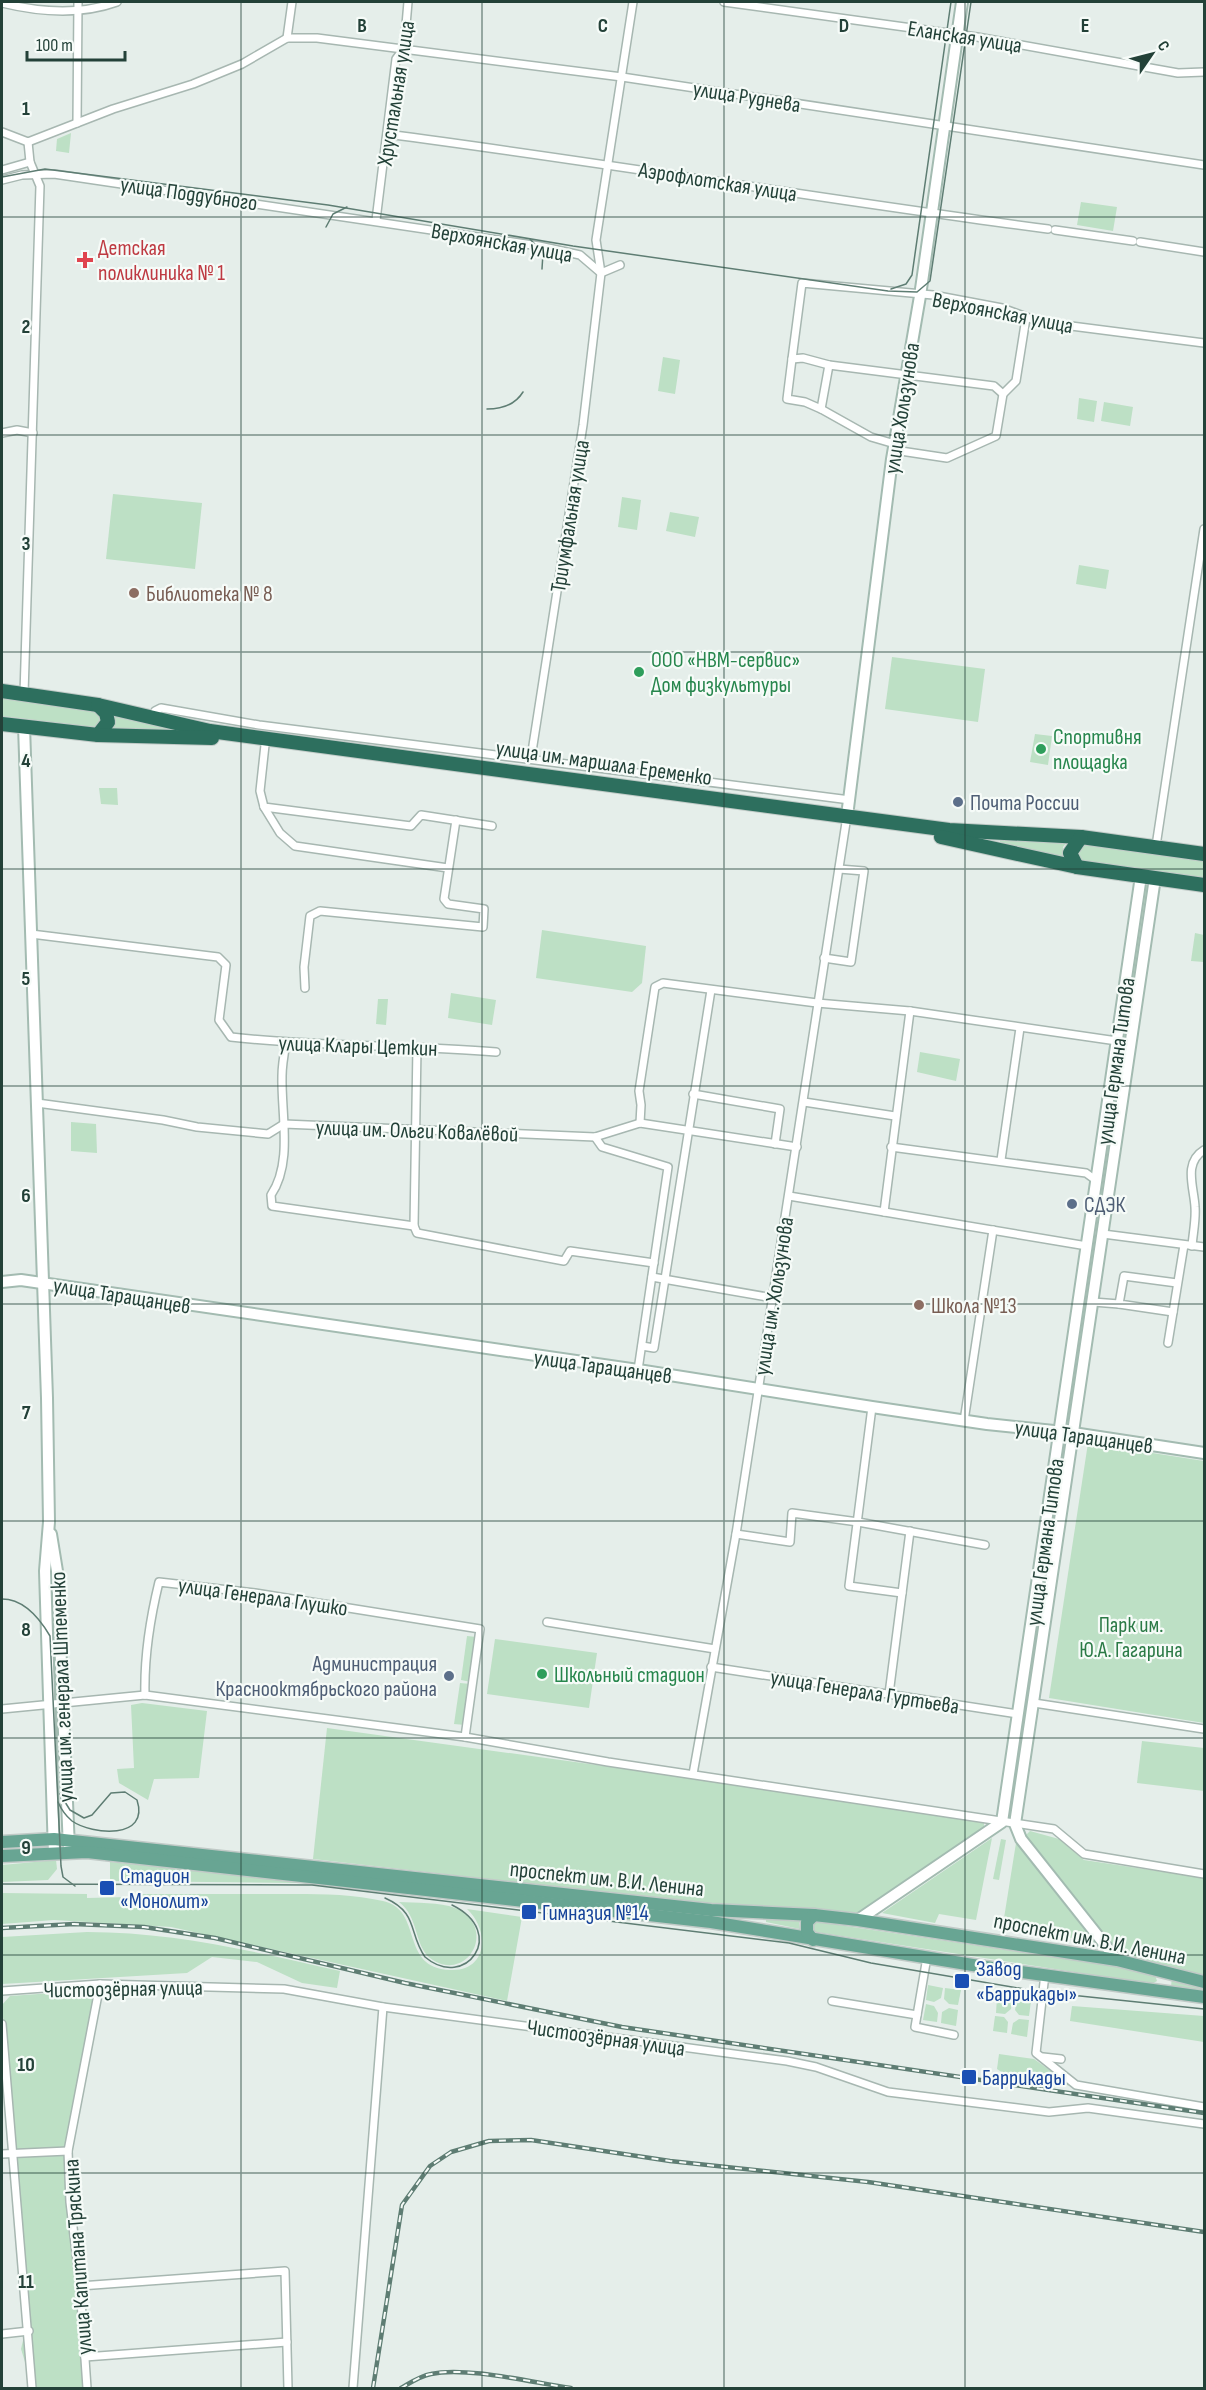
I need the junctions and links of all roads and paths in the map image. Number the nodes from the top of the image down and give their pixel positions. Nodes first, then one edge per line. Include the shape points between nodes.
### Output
1 (78, 2) edge
2 (117, 2) edge
3 (292, 2) edge
4 (408, 2) edge
5 (633, 2) edge
6 (724, 2) edge
7 (962, 2) edge
8 (2, 3) edge
9 (79, 11) junction
10 (956, 34) junction
11 (287, 38) junction
12 (404, 48) junction
13 (1204, 72) edge
14 (622, 76) junction
15 (77, 123) junction
16 (944, 124) junction
17 (2, 132) edge
18 (387, 134) junction
19 (28, 142) junction
20 (30, 162) junction
21 (608, 164) junction
22 (1204, 165) edge
23 (2, 170) edge
24 (36, 174) junction
25 (2, 180) edge
26 (932, 214) junction
27 (376, 220) junction
28 (1204, 252) edge
29 (620, 265) dead end
30 (601, 273) junction
31 (920, 296) junction
32 (1026, 318) junction
33 (1204, 344) edge
34 (792, 359) junction
35 (829, 364) junction
36 (908, 373) junction
37 (1003, 394) junction
38 (821, 409) junction
39 (2, 433) edge
40 (33, 433) junction
41 (895, 447) junction
42 (1204, 529) edge
43 (2, 691) edge
44 (24, 694) junction
45 (98, 705) junction
46 (155, 711) dead end
47 (2, 723) edge
48 (24, 726) junction
49 (98, 735) junction
50 (265, 745) junction
51 (535, 765) junction
52 (613, 770) junction
53 (612, 785) junction
54 (850, 800) junction
55 (264, 807) junction
56 (456, 820) junction
57 (846, 820) junction
58 (492, 826) dead end
59 (1081, 837) junction
60 (1156, 846) junction
61 (1204, 854) edge
62 (1077, 867) junction
63 (448, 868) junction
64 (839, 869) junction
65 (1141, 876) junction
66 (1155, 878) junction
67 (1204, 885) edge
68 (31, 934) junction
69 (824, 958) junction
70 (305, 988) dead end
71 (711, 990) junction
72 (817, 1003) junction
73 (910, 1011) junction
74 (1020, 1028) junction
75 (1117, 1041) junction
76 (286, 1043) junction
77 (417, 1047) junction
78 (496, 1052) dead end
79 (693, 1094) junction
80 (804, 1102) junction
81 (37, 1103) junction
82 (895, 1116) junction
83 (640, 1123) junction
84 (284, 1124) junction
85 (415, 1129) junction
86 (687, 1130) junction
87 (595, 1137) junction
88 (775, 1144) junction
89 (891, 1147) junction
90 (797, 1148) junction
91 (1204, 1150) edge
92 (1001, 1160) junction
93 (1098, 1181) junction
94 (789, 1196) junction
95 (884, 1212) junction
96 (416, 1230) junction
97 (993, 1230) junction
98 (1089, 1234) junction
99 (1103, 1235) junction
100 (1188, 1245) junction
101 (1087, 1246) junction
102 (1204, 1248) edge
103 (654, 1263) junction
104 (652, 1277) junction
105 (663, 1279) junction
106 (2, 1282) edge
107 (42, 1283) junction
108 (1177, 1283) junction
109 (773, 1298) junction
110 (1093, 1302) junction
111 (1119, 1305) junction
112 (1173, 1312) junction
113 (1168, 1343) dead end
114 (642, 1346) junction
115 (638, 1370) junction
116 (758, 1390) junction
117 (872, 1407) junction
118 (964, 1421) junction
119 (1060, 1431) junction
120 (1073, 1433) junction
121 (1204, 1453) edge
122 (857, 1521) junction
123 (910, 1531) junction
124 (736, 1534) junction
125 (985, 1545) dead end
126 (902, 1593) junction
127 (547, 1622) dead end
128 (715, 1649) junction
129 (711, 1667) junction
130 (889, 1694) junction
131 (144, 1695) junction
132 (1034, 1702) junction
133 (56, 1703) junction
134 (2, 1709) edge
135 (1018, 1714) junction
136 (1204, 1729) edge
137 (465, 1737) junction
138 (693, 1774) junction
139 (1002, 1822) junction
140 (1015, 1824) junction
141 (54, 1839) junction
142 (2, 1842) edge
143 (69, 1846) junction
144 (54, 1853) junction
145 (2, 1856) edge
146 (1204, 1874) edge
147 (814, 1915) junction
148 (858, 1920) junction
149 (813, 1940) junction
150 (927, 1957) junction
151 (1117, 1960) junction
152 (1161, 1970) junction
153 (1045, 1974) junction
154 (1204, 1982) edge
155 (100, 1984) junction
156 (2, 1991) edge
157 (1158, 1992) junction
158 (1204, 1997) edge
159 (832, 2001) dead end
160 (383, 2007) junction
161 (917, 2015) junction
162 (2, 2024) edge
163 (954, 2035) dead end
164 (1041, 2056) junction
165 (1060, 2059) dead end
166 (1204, 2107) edge
167 (1204, 2124) edge
168 (68, 2151) junction
169 (14, 2153) junction
170 (2, 2154) edge
171 (80, 2286) junction
172 (29, 2331) junction
173 (2, 2334) edge
174 (287, 2342) junction
175 (85, 2357) junction
176 (32, 2388) edge
177 (87, 2388) edge
178 (288, 2388) edge
179 (353, 2388) edge

1 - 9 street
2 - 9 street
3 - 11 street
4 - 12 street, Хрустальная улица
5 - 14 street, Триумфальная улица
6 - 10 street, Еланская улица
7 - 10 street, улица Хользунова
8 - 9 street
9 - 15 street
10 - 13 street, Еланская улица via 1178,73
10 - 16 street, улица Хользунова
11 - 12 street, улица Руднева
11 - 15 street via 242,64 193,84
12 - 14 street, улица Руднева
12 - 18 street, Хрустальная улица via 396,59
14 - 16 street, улица Руднева
14 - 21 street, Триумфальная улица
15 - 19 street
16 - 22 street, улица Руднева
16 - 26 street, улица Хользунова
17 - 19 street
18 - 21 street, Аэрофлотская улица
18 - 27 street, Хрустальная улица
19 - 20 street
20 - 23 street
20 - 24 street
21 - 26 street, Аэрофлотская улица
21 - 30 street, Триумфальная улица via 596,240
24 - 25 street, улица Поддубного
24 - 27 street, улица Поддубного
24 - 40 street via 40,186
26 - 28 street, Аэрофлотская улица
26 - 31 street, улица Хользунова
27 - 30 street, Верхоянская улица via 580,255
29 - 30 street, Верхоянская улица
30 - 51 street, Триумфальная улица
31 - 32 street, Верхоянская улица via 1002,308
31 - 34 street, Верхоянская улица via 801,283
31 - 36 street, улица Хользунова
32 - 33 street, Верхоянская улица
32 - 37 street via 1016,381
34 - 35 street
34 - 38 street via 787,399
35 - 36 street
35 - 38 street
36 - 37 street via 994,386
36 - 41 street, улица Хользунова
37 - 41 street via 996,435 947,458
38 - 41 street
39 - 40 street
40 - 44 street
41 - 54 street, улица Хользунова
42 - 60 street
43 - 44 highway, улица им. маршала Еременко
44 - 45 highway, улица им. маршала Еременко
45 - 49 highway via 108,722
45 - 51 highway, улица им. маршала Еременко via 210,731
46 - 51 street via 161,708
47 - 48 highway, улица им. маршала Еременко
48 - 49 highway, улица им. маршала Еременко
48 - 68 street, улица им. генерала Штеменко
49 - 50 highway, улица им. маршала Еременко via 208,738
50 - 55 street via 261,791
50 - 57 highway, улица им. маршала Еременко
51 - 52 street
51 - 53 highway, улица им. маршала Еременко
52 - 53 street
52 - 54 street
53 - 57 highway, улица им. маршала Еременко
54 - 57 street, улица Хользунова
55 - 56 street via 411,826 422,815
55 - 63 street via 280,833 295,846
56 - 58 street
56 - 63 street
57 - 59 highway, улица им. маршала Еременко
57 - 62 highway, улица им. маршала Еременко
57 - 64 street, улица им. Хользунова
59 - 60 highway, улица им. маршала Еременко
59 - 62 highway via 1070,853
60 - 61 highway, улица им. маршала Еременко
62 - 65 highway, улица им. маршала Еременко
63 - 70 street via 445,902 484,909 483,927 321,911 310,915
64 - 69 street, улица им. Хользунова
64 - 69 street via 864,871 851,962
65 - 66 highway, улица им. маршала Еременко
65 - 75 street, улица Германа Титова
66 - 67 highway, улица им. маршала Еременко
66 - 99 street, улица Германа Титова
68 - 76 street, улица Клары Цеткин via 218,957 226,965 219,1020 223,1029 231,1037
68 - 81 street, улица им. генерала Штеменко
69 - 72 street, улица им. Хользунова
71 - 72 street
71 - 79 street
71 - 83 street via 672,983 655,987 639,1091
72 - 73 street
72 - 80 street, улица им. Хользунова
73 - 74 street
73 - 82 street
74 - 75 street
74 - 92 street
75 - 93 street, улица Германа Титова
76 - 77 street, улица Клары Цеткин
76 - 84 street via 282,1075
77 - 78 street, улица Клары Цеткин
77 - 85 street
79 - 86 street
79 - 88 street via 780,1109
80 - 82 street
80 - 90 street, улица им. Хользунова
81 - 84 street, улица им. Ольги Ковалёвой via 268,1134
81 - 107 street, улица им. генерала Штеменко
82 - 89 street
83 - 86 street, улица им. Ольги Ковалёвой
83 - 87 street, улица им. Ольги Ковалёвой
84 - 85 street, улица им. Ольги Ковалёвой
84 - 96 street via 280,1182 271,1195 272,1206
85 - 87 street, улица им. Ольги Ковалёвой
85 - 96 street
86 - 88 street, улица им. Ольги Ковалёвой
86 - 105 street
87 - 103 street via 602,1147 668,1167
88 - 90 street, улица им. Ольги Ковалёвой
89 - 92 street
89 - 95 street
90 - 94 street, улица им. Хользунова
91 - 100 street via 1193,1163 1195,1208
92 - 93 street via 1086,1173
93 - 98 street, улица Германа Титова
94 - 95 street
94 - 109 street, улица им. Хользунова
95 - 97 street
96 - 103 street via 564,1261 570,1251
97 - 101 street
97 - 118 street
98 - 99 street
98 - 101 street, улица Германа Титова
99 - 100 street
99 - 110 street, улица Германа Титова
100 - 102 street
100 - 108 street
101 - 119 street, улица Германа Титова
103 - 104 street
104 - 105 street
104 - 114 street
105 - 109 street
105 - 114 street via 654,1348
106 - 107 street, улица Таращанцев
107 - 115 street, улица Таращанцев
107 - 133 street, улица им. генерала Штеменко via 47,1398 45,1571
108 - 111 street via 1124,1276
108 - 112 street
109 - 116 street, улица им. Хользунова
110 - 111 street
110 - 120 street, улица Германа Титова
111 - 112 street
112 - 113 street
114 - 115 street
115 - 116 street, улица Таращанцев
116 - 117 street, улица Таращанцев
116 - 124 street, улица им. Хользунова
117 - 118 street, улица Таращанцев
117 - 122 street
118 - 119 street, улица Таращанцев
119 - 120 street, улица Таращанцев
119 - 135 street, улица Германа Титова
120 - 121 street, улица Таращанцев
120 - 132 street, улица Германа Титова
122 - 123 street
122 - 124 street via 792,1513 789,1542
122 - 126 street via 849,1586
123 - 125 street
123 - 126 street
124 - 128 street, улица им. Хользунова
126 - 130 street
127 - 128 street
128 - 129 street, улица им. Хользунова
129 - 130 street, улица Генерала Гуртьева
129 - 138 street, улица им. Хользунова
130 - 135 street, улица Генерала Гуртьева
131 - 133 street
131 - 137 street
131 - 137 street, улица Генерала Глушко via 144,1672 159,1582 255,1593 480,1629
132 - 136 street
132 - 140 street, улица Германа Титова
133 - 134 street
133 - 141 street, улица им. генерала Штеменко
133 - 143 street, улица им. генерала Штеменко
135 - 139 street, улица Германа Титова
137 - 138 street
138 - 139 street
139 - 140 street
139 - 148 street
140 - 146 street via 1054,1829 1084,1854
140 - 151 street via 1021,1839
141 - 142 main road, проспект им. В.И. Ленина
141 - 143 main road, проспект им. В.И. Ленина
141 - 144 street, улица им. генерала Штеменко
143 - 144 main road, проспект им. В.И. Ленина
143 - 147 main road, проспект им. В.И. Ленина via 711,1911
143 - 149 main road, проспект им. В.И. Ленина via 711,1922
144 - 145 main road, проспект им. В.И. Ленина
147 - 148 main road, проспект им. В.И. Ленина
147 - 149 main road via 807,1922 807,1932
148 - 151 main road, проспект им. В.И. Ленина
149 - 150 main road, проспект им. В.И. Ленина
150 - 153 main road, проспект им. В.И. Ленина
150 - 161 street
151 - 152 main road, проспект им. В.И. Ленина
152 - 154 main road, проспект им. В.И. Ленина
152 - 157 main road via 1165,1988
153 - 157 main road, проспект им. В.И. Ленина
153 - 164 street via 1036,2053
155 - 156 street, Чистоозёрная улица
155 - 160 street, Чистоозёрная улица via 284,1989
155 - 168 street, улица Капитана Тряскина
157 - 158 main road, проспект им. В.И. Ленина
159 - 161 street
160 - 167 street, Чистоозёрная улица via 788,2061 888,2092 1048,2112 1088,2108
160 - 179 street
161 - 163 street via 915,2027
162 - 169 street
164 - 165 street
164 - 166 street via 1076,2085
168 - 169 street
168 - 171 street, улица Капитана Тряскина
169 - 170 street
169 - 172 street
171 - 174 street via 285,2271
171 - 175 street, улица Капитана Тряскина
172 - 173 street
172 - 176 street
174 - 175 street
174 - 178 street
175 - 177 street, улица Капитана Тряскина

